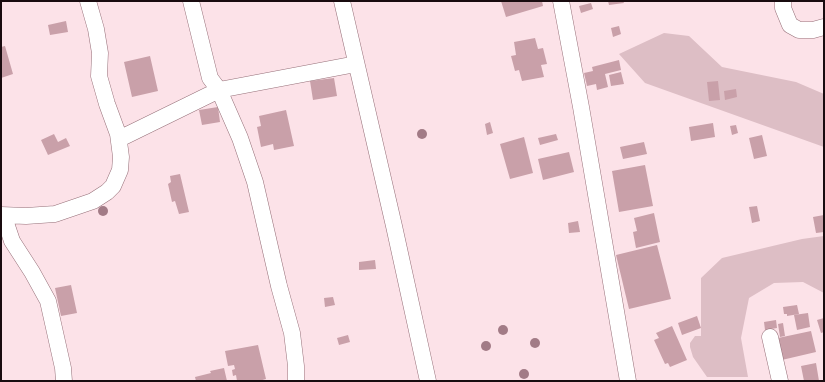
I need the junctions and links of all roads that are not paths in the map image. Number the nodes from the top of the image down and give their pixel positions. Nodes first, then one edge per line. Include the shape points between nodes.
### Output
1 (88, 1) edge
2 (191, 1) edge
3 (342, 1) edge
4 (560, 1) edge
5 (783, 1) edge
6 (824, 27) edge
7 (356, 64) junction
8 (219, 90) junction
9 (118, 139) junction
10 (1, 216) edge
11 (770, 338) dead end
12 (64, 381) edge
13 (296, 381) edge
14 (428, 381) edge
15 (628, 381) edge
16 (780, 381) edge

1 - 9 street via 100,53 99,76
2 - 8 street via 210,78
3 - 7 street
4 - 15 street
5 - 6 street via 790,25 799,30
7 - 8 street
7 - 14 street
8 - 9 street
8 - 13 street via 240,138 255,182 292,333
9 - 10 street via 120,170 113,186 107,192 93,201 55,214
10 - 12 street via 12,241 48,301
11 - 16 street

